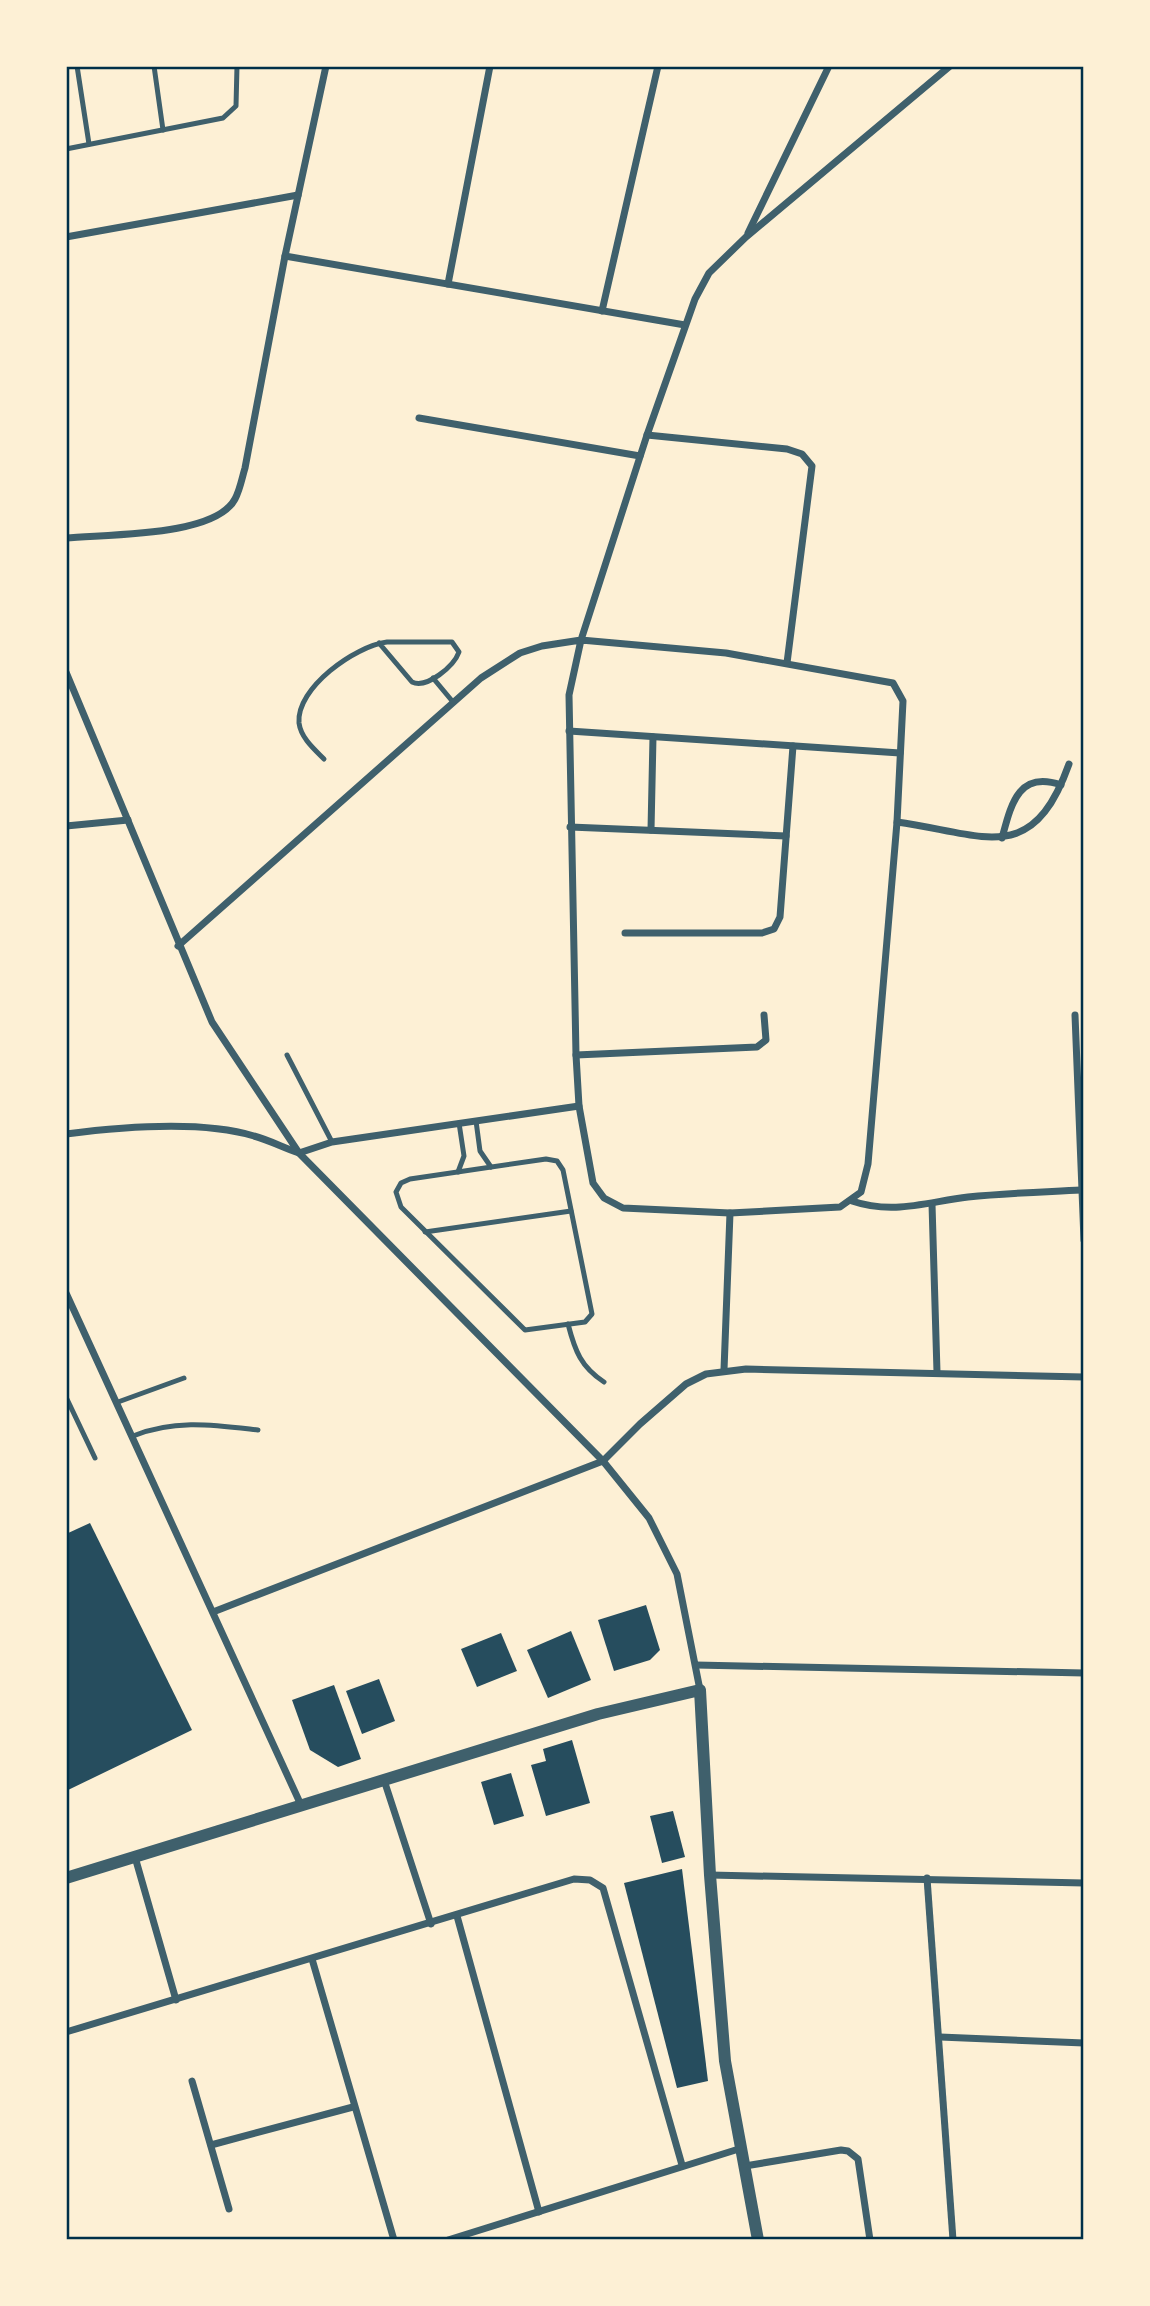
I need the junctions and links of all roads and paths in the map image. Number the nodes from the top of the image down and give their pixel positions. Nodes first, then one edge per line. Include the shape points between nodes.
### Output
1 (77, 66) edge
2 (154, 66) edge
3 (237, 66) edge
4 (326, 66) edge
5 (491, 66) edge
6 (658, 66) edge
7 (829, 66) edge
8 (950, 66) edge
9 (163, 130) junction
10 (89, 144) junction
11 (66, 149) edge
12 (298, 195) junction
13 (66, 237) edge
14 (746, 237) junction
15 (285, 256) junction
16 (447, 284) junction
17 (602, 310) junction
18 (685, 325) junction
19 (419, 418) dead end
20 (647, 435) junction
21 (640, 456) junction
22 (66, 538) edge
23 (581, 640) junction
24 (379, 643) junction
25 (788, 663) junction
26 (66, 671) edge
27 (433, 678) junction
28 (453, 702) junction
29 (569, 731) junction
30 (653, 737) junction
31 (793, 746) junction
32 (900, 753) junction
33 (324, 760) dead end
34 (1069, 764) dead end
35 (1061, 785) junction
36 (128, 820) junction
37 (897, 822) junction
38 (66, 826) edge
39 (570, 827) junction
40 (651, 830) junction
41 (786, 836) junction
42 (1002, 838) junction
43 (625, 933) dead end
44 (178, 946) junction
45 (764, 1015) dead end
46 (1075, 1015) dead end
47 (287, 1055) dead end
48 (576, 1055) junction
49 (579, 1105) junction
50 (476, 1121) junction
51 (459, 1123) junction
52 (66, 1134) edge
53 (332, 1142) junction
54 (1081, 1150) edge
55 (299, 1153) junction
56 (491, 1167) junction
57 (458, 1172) junction
58 (1081, 1190) junction
59 (852, 1201) junction
60 (932, 1204) junction
61 (571, 1211) junction
62 (730, 1213) junction
63 (425, 1232) junction
64 (1083, 1240) edge
65 (66, 1293) edge
66 (568, 1324) junction
67 (724, 1370) junction
68 (937, 1372) junction
69 (1083, 1377) edge
70 (184, 1378) dead end
71 (604, 1382) dead end
72 (66, 1397) edge
73 (118, 1402) junction
74 (258, 1430) dead end
75 (133, 1436) junction
76 (95, 1458) dead end
77 (603, 1461) junction
78 (213, 1612) junction
79 (696, 1665) junction
80 (1083, 1673) edge
81 (700, 1690) junction
82 (384, 1780) junction
83 (301, 1805) junction
84 (135, 1857) junction
85 (710, 1875) junction
86 (66, 1878) edge
87 (927, 1878) junction
88 (1083, 1883) edge
89 (457, 1916) junction
90 (431, 1924) junction
91 (312, 1959) junction
92 (176, 2000) junction
93 (66, 2032) edge
94 (940, 2037) junction
95 (1083, 2043) edge
96 (192, 2081) dead end
97 (353, 2107) junction
98 (211, 2145) junction
99 (742, 2148) junction
100 (682, 2165) junction
101 (745, 2166) junction
102 (229, 2209) dead end
103 (539, 2212) junction
104 (394, 2239) edge
105 (448, 2239) edge
106 (758, 2239) edge
107 (870, 2239) edge
108 (953, 2239) edge

1 - 10 lane
2 - 9 lane
3 - 9 lane via 238,101 228,116
4 - 12 street
5 - 16 street
6 - 17 street
7 - 14 street
8 - 14 street
9 - 10 lane
10 - 11 lane
12 - 13 street
12 - 15 street
14 - 18 street via 709,273
15 - 16 street
15 - 22 street via 235,500 218,517 194,525
16 - 17 street
17 - 18 street
18 - 20 street
19 - 21 street
20 - 21 street
20 - 25 street via 788,449 802,454 812,466
21 - 23 street
23 - 25 street
23 - 28 street via 520,653
23 - 29 street via 572,676
24 - 27 lane via 412,682 422,685
24 - 27 lane via 455,644 459,652 455,659
24 - 33 lane via 338,662 303,704 301,731
25 - 32 street via 886,681 898,688 903,701
26 - 36 street
27 - 28 lane
28 - 44 street
29 - 30 street
29 - 39 street
30 - 31 street
30 - 40 street
31 - 32 street
31 - 41 street
32 - 37 street
34 - 35 street
35 - 42 street via 1034,825
35 - 42 street via 1042,781 1024,787 1012,802
36 - 38 street
36 - 44 street
37 - 42 street
37 - 59 street via 866,1181
39 - 40 street
39 - 48 street
40 - 41 street
41 - 43 street via 780,917 774,929 762,933
44 - 55 street via 212,1022
45 - 48 street via 765,1040 757,1047
46 - 54 street
47 - 53 lane
48 - 49 street
49 - 50 street
49 - 62 street via 593,1183 604,1198 623,1208
50 - 51 street
50 - 56 lane via 480,1151
51 - 53 street
51 - 57 lane via 464,1156
52 - 55 street via 120,1127 200,1129 252,1135
53 - 55 street
54 - 58 street
55 - 77 street
56 - 57 lane
56 - 61 lane via 556,1161
57 - 63 lane via 411,1179 398,1187 397,1203
58 - 60 street
58 - 64 street
59 - 60 street via 886,1209
59 - 62 street via 827,1208
60 - 68 street
61 - 63 lane
61 - 66 lane via 592,1314 585,1322
62 - 67 street
63 - 66 lane via 521,1329
65 - 73 street
66 - 71 lane via 578,1358
67 - 68 street
67 - 77 street via 686,1384 668,1397
68 - 69 street
70 - 73 lane
72 - 76 lane
73 - 75 street
74 - 75 lane via 181,1423
75 - 78 street
77 - 78 street
77 - 79 street via 649,1518 665,1547 677,1574
78 - 83 street
79 - 80 street
79 - 81 street
81 - 82 street via 598,1714
81 - 85 street
82 - 83 street
82 - 90 street
83 - 84 street
84 - 86 street
84 - 92 street
85 - 87 street
85 - 99 street via 725,2061
87 - 88 street
87 - 94 street
89 - 90 street
89 - 100 street via 573,1879 590,1880 603,1888
89 - 103 street
90 - 91 street
91 - 92 street
91 - 97 street
92 - 93 street
94 - 95 street
94 - 108 street
96 - 98 street
97 - 98 street
97 - 104 street
98 - 102 street
99 - 100 street
99 - 101 street
100 - 103 street
101 - 106 street
101 - 107 street via 841,2150 854,2154
103 - 105 street

